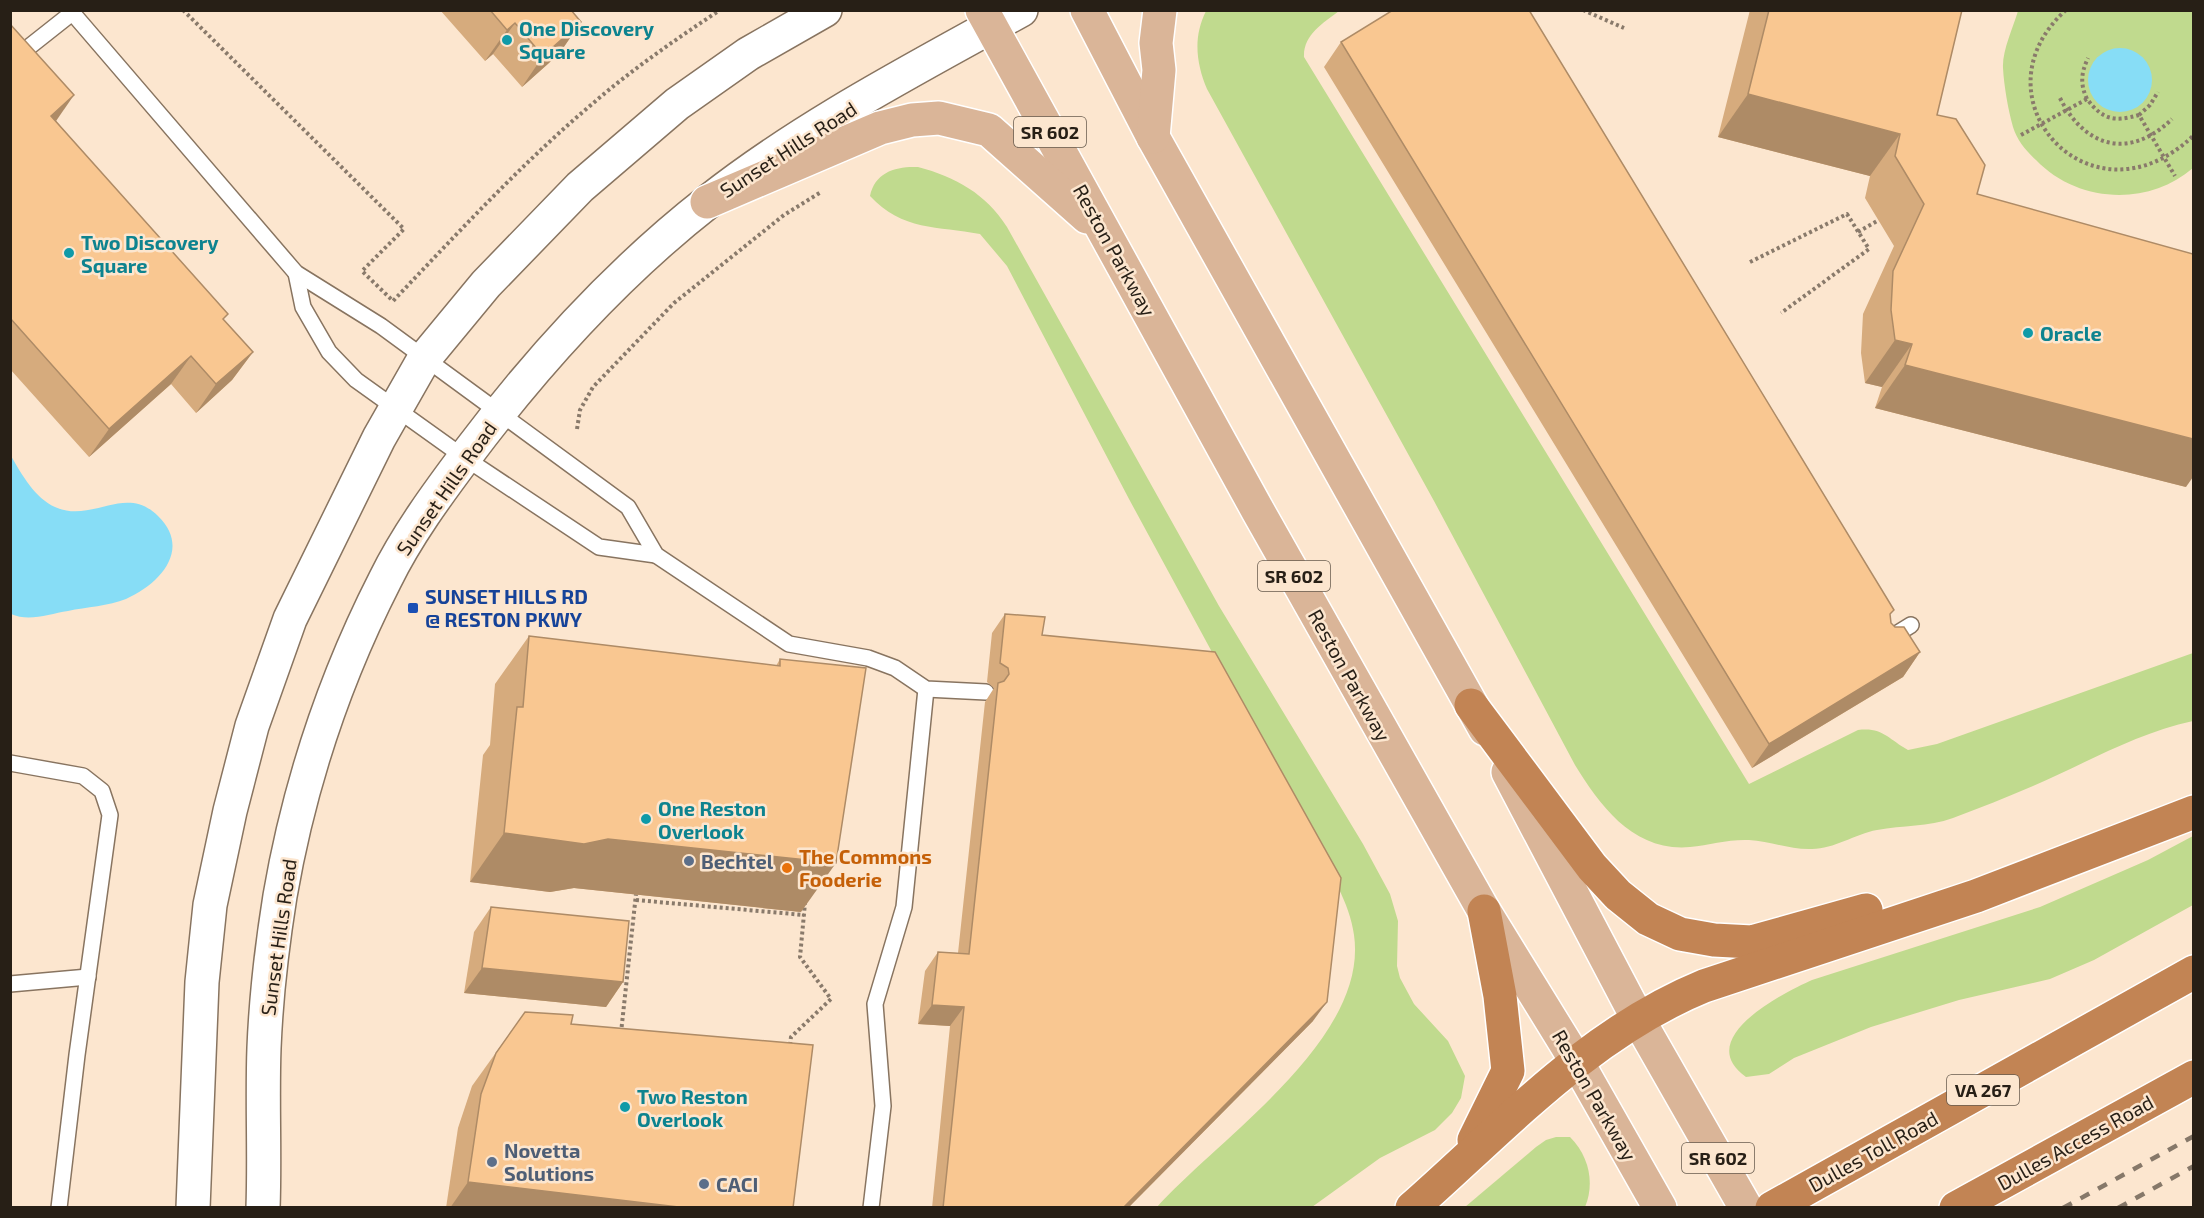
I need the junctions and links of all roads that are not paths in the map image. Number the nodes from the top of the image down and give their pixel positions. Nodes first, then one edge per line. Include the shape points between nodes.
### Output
1 (825, 10) edge
2 (1020, 10) edge
3 (1087, 10) edge
4 (1160, 10) edge
5 (71, 12) edge
6 (986, 19) edge
7 (10, 62) edge
8 (1153, 137) junction
9 (707, 202) junction
10 (1109, 238) junction
11 (297, 273) junction
12 (424, 358) junction
13 (396, 409) junction
14 (499, 412) junction
15 (465, 458) junction
16 (656, 555) junction
17 (1911, 625) dead end
18 (1882, 642) edge
19 (926, 689) junction
20 (986, 692) dead end
21 (1471, 705) junction
22 (10, 764) edge
23 (2193, 812) edge
24 (2108, 844) junction
25 (1484, 911) junction
26 (2193, 972) edge
27 (88, 977) junction
28 (10, 984) edge
29 (1638, 1018) junction
30 (1577, 1062) junction
31 (2193, 1077) edge
32 (1458, 1167) junction
33 (59, 1208) edge
34 (193, 1208) edge
35 (263, 1208) edge
36 (871, 1208) edge
37 (1412, 1208) edge
38 (1660, 1208) edge
39 (1746, 1208) edge
40 (1772, 1208) edge
41 (1956, 1208) edge

1 - 12 main road via 748,54 628,144 526,241
2 - 6 main road, Sunset Hills Road
3 - 8 main road, SR 602
4 - 8 main road
5 - 7 lane
5 - 11 lane
6 - 9 main road, Sunset Hills Road via 781,149
6 - 10 main road, Reston Parkway / SR 602
8 - 21 main road, SR 602
9 - 10 main road via 880,128 939,118 989,130
9 - 14 main road, Sunset Hills Road via 581,317
10 - 25 main road, Reston Parkway / SR 602
11 - 12 lane
11 - 13 lane via 303,307 330,351 356,380
12 - 13 main road
12 - 14 lane
13 - 15 lane
13 - 34 main road via 290,619 252,726 230,811 210,905 202,982
14 - 15 main road, Sunset Hills Road
14 - 16 lane via 628,507
15 - 16 lane via 598,547
15 - 35 main road, Sunset Hills Road via 387,576 338,683 307,772 280,897 271,961 264,1047
16 - 19 lane via 789,644 868,658 895,668
17 - 18 lane
19 - 20 lane
19 - 36 lane via 904,907 875,1004 883,1106
21 - 24 highway via 1618,896 1648,919 1680,934 1752,942
21 - 29 main road, SR 602
22 - 27 lane via 83,776 102,791 110,815
23 - 24 highway
24 - 29 highway via 1976,896 1704,986
25 - 30 main road, Reston Parkway / SR 602
25 - 32 highway via 1508,1071 1488,1116
26 - 40 highway, Dulles Toll Road / VA 267
27 - 28 lane
27 - 33 lane
29 - 30 highway
29 - 39 main road, SR 602
30 - 32 highway via 1549,1082
30 - 38 main road, Reston Parkway / SR 602
31 - 41 highway, Dulles Access Road
32 - 37 highway

